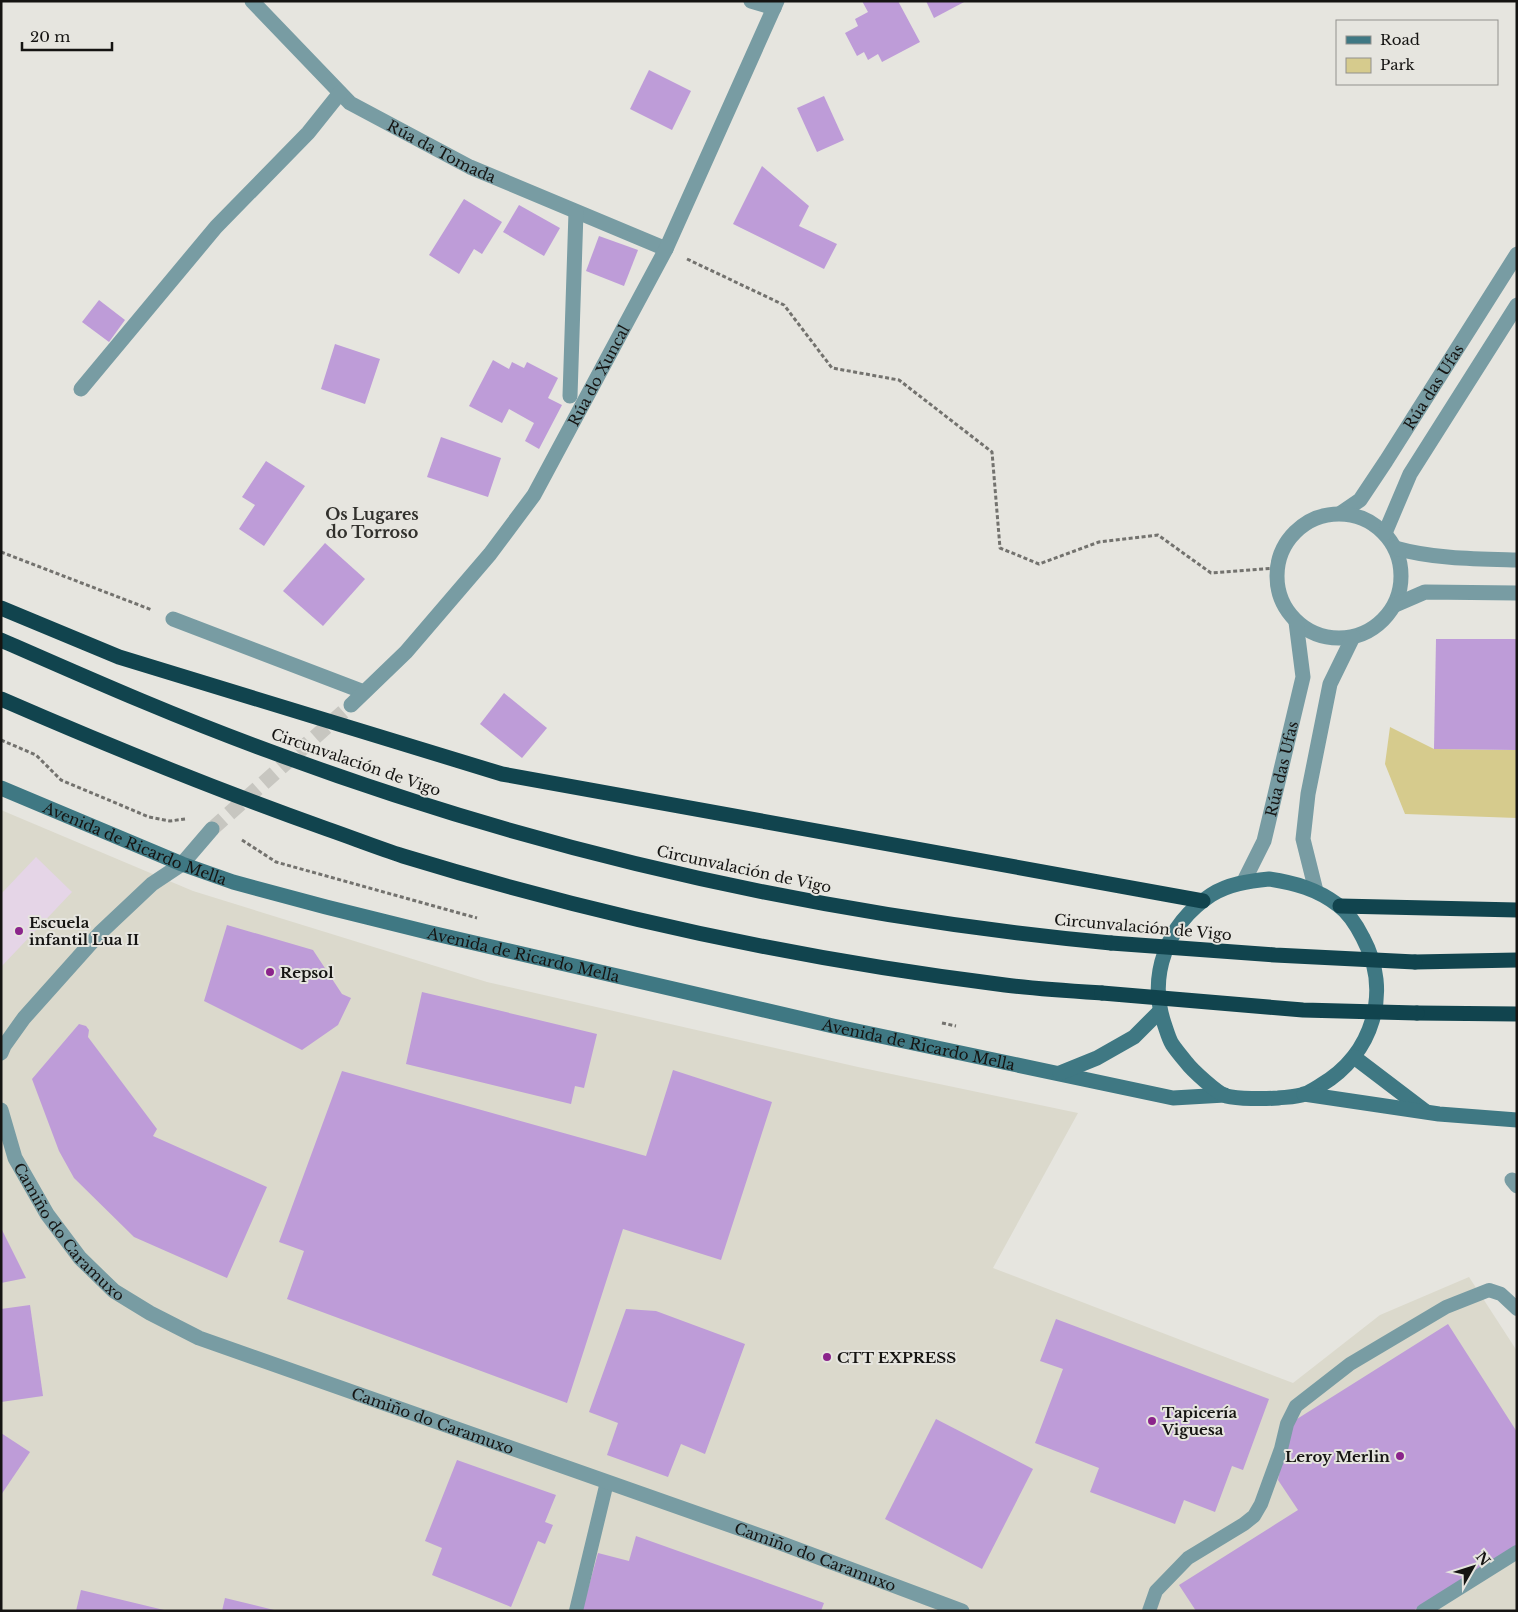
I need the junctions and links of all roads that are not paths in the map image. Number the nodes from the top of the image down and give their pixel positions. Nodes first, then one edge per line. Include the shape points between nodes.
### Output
1 (252, 1) edge
2 (751, 1) edge
3 (776, 5) edge
4 (340, 93) junction
5 (576, 212) junction
6 (666, 249) junction
7 (1517, 254) edge
8 (1517, 305) edge
9 (81, 390) dead end
10 (570, 396) dead end
11 (1342, 513) junction
12 (1385, 533) junction
13 (1395, 548) junction
14 (1517, 560) edge
15 (1517, 592) edge
16 (1395, 605) junction
17 (1, 608) edge
18 (173, 619) road end
19 (1296, 622) junction
20 (1353, 638) junction
21 (1, 640) edge
22 (364, 692) junction
23 (1, 699) edge
24 (351, 705) tunnel mouth
25 (1, 788) edge
26 (212, 829) tunnel mouth
27 (182, 864) junction
28 (1244, 882) junction
29 (1316, 891) junction
30 (1204, 901) junction
31 (1340, 906) junction
32 (1517, 910) edge
33 (1517, 960) edge
34 (1160, 1011) junction
35 (1517, 1014) edge
36 (1, 1053) edge
37 (1354, 1057) junction
38 (1060, 1073) junction
39 (1304, 1094) junction
40 (1225, 1095) junction
41 (1, 1110) edge
42 (1426, 1112) junction
43 (1517, 1120) edge
44 (1517, 1310) edge
45 (607, 1482) junction
46 (1517, 1552) edge
47 (944, 1608) edge
48 (576, 1611) edge
49 (962, 1611) edge
50 (1149, 1611) edge
51 (1423, 1611) edge

1 - 4 street, Rúa da Tomada
2 - 3 street
3 - 6 street, Rúa do Xuncal
4 - 5 street, Rúa da Tomada via 350,103 470,168
4 - 9 street via 308,133 216,226
5 - 6 street, Rúa da Tomada
5 - 10 street
6 - 22 street, Rúa do Xuncal via 534,496 490,554 406,652
7 - 11 street, Rúa das Ufas via 1360,500
8 - 12 street, Rúa das Ufas via 1410,474
11 - 12 street, Rúa das Ufas via 1365,519
11 - 19 street, Rúa das Ufas via 1318,516 1298,528 1284,545 1276,568 1277,587 1284,606
12 - 13 street, Rúa das Ufas
13 - 14 street via 1432,555
13 - 16 street, Rúa das Ufas via 1401,567 1401,587
15 - 16 street via 1425,592
16 - 20 street, Rúa das Ufas via 1370,631
17 - 30 highway via 119,657 502,774
18 - 22 street
19 - 20 street, Rúa das Ufas via 1313,634 1333,639
19 - 28 street, Rúa das Ufas via 1303,677 1264,841
20 - 29 street, Rúa das Ufas via 1330,684 1308,794 1303,839
21 - 33 highway, Circunvalación de Vigo, bridge via 130,697 270,752 417,802 638,864 774,895 921,920 1111,943 1415,962
22 - 24 street, Rúa do Xuncal
23 - 35 highway, bridge via 264,807 401,855 553,900 709,935 856,964 1007,986 1303,1010
25 - 27 main road, Avenida de Ricardo Mella
26 - 27 street
27 - 36 street via 152,884 100,933 24,1018
27 - 38 main road, Avenida de Ricardo Mella via 233,882 427,932 833,1026
28 - 29 main road via 1269,879 1293,882
28 - 30 main road via 1212,894
29 - 31 main road
30 - 34 main road via 1186,915 1167,944 1158,977
31 - 32 highway
31 - 37 main road via 1358,927 1371,952 1377,979 1374,1015
34 - 38 main road via 1134,1037
34 - 40 main road via 1172,1043 1193,1070
37 - 39 main road via 1335,1076
37 - 42 main road
38 - 40 main road, Avenida de Ricardo Mella via 1174,1098
39 - 40 main road, Avenida de Ricardo Mella via 1266,1099
39 - 42 main road
41 - 45 street, Camiño do Caramuxo via 15,1158 47,1214 80,1258 114,1291 150,1314 199,1338
42 - 43 main road
44 - 50 lane via 1501,1294 1488,1290 1446,1307 1350,1364 1296,1406 1286,1424 1281,1449 1254,1516 1188,1558 1156,1591
45 - 47 street, Camiño do Caramuxo via 775,1541
45 - 48 lane
46 - 51 lane
47 - 49 street, Camiño do Caramuxo

